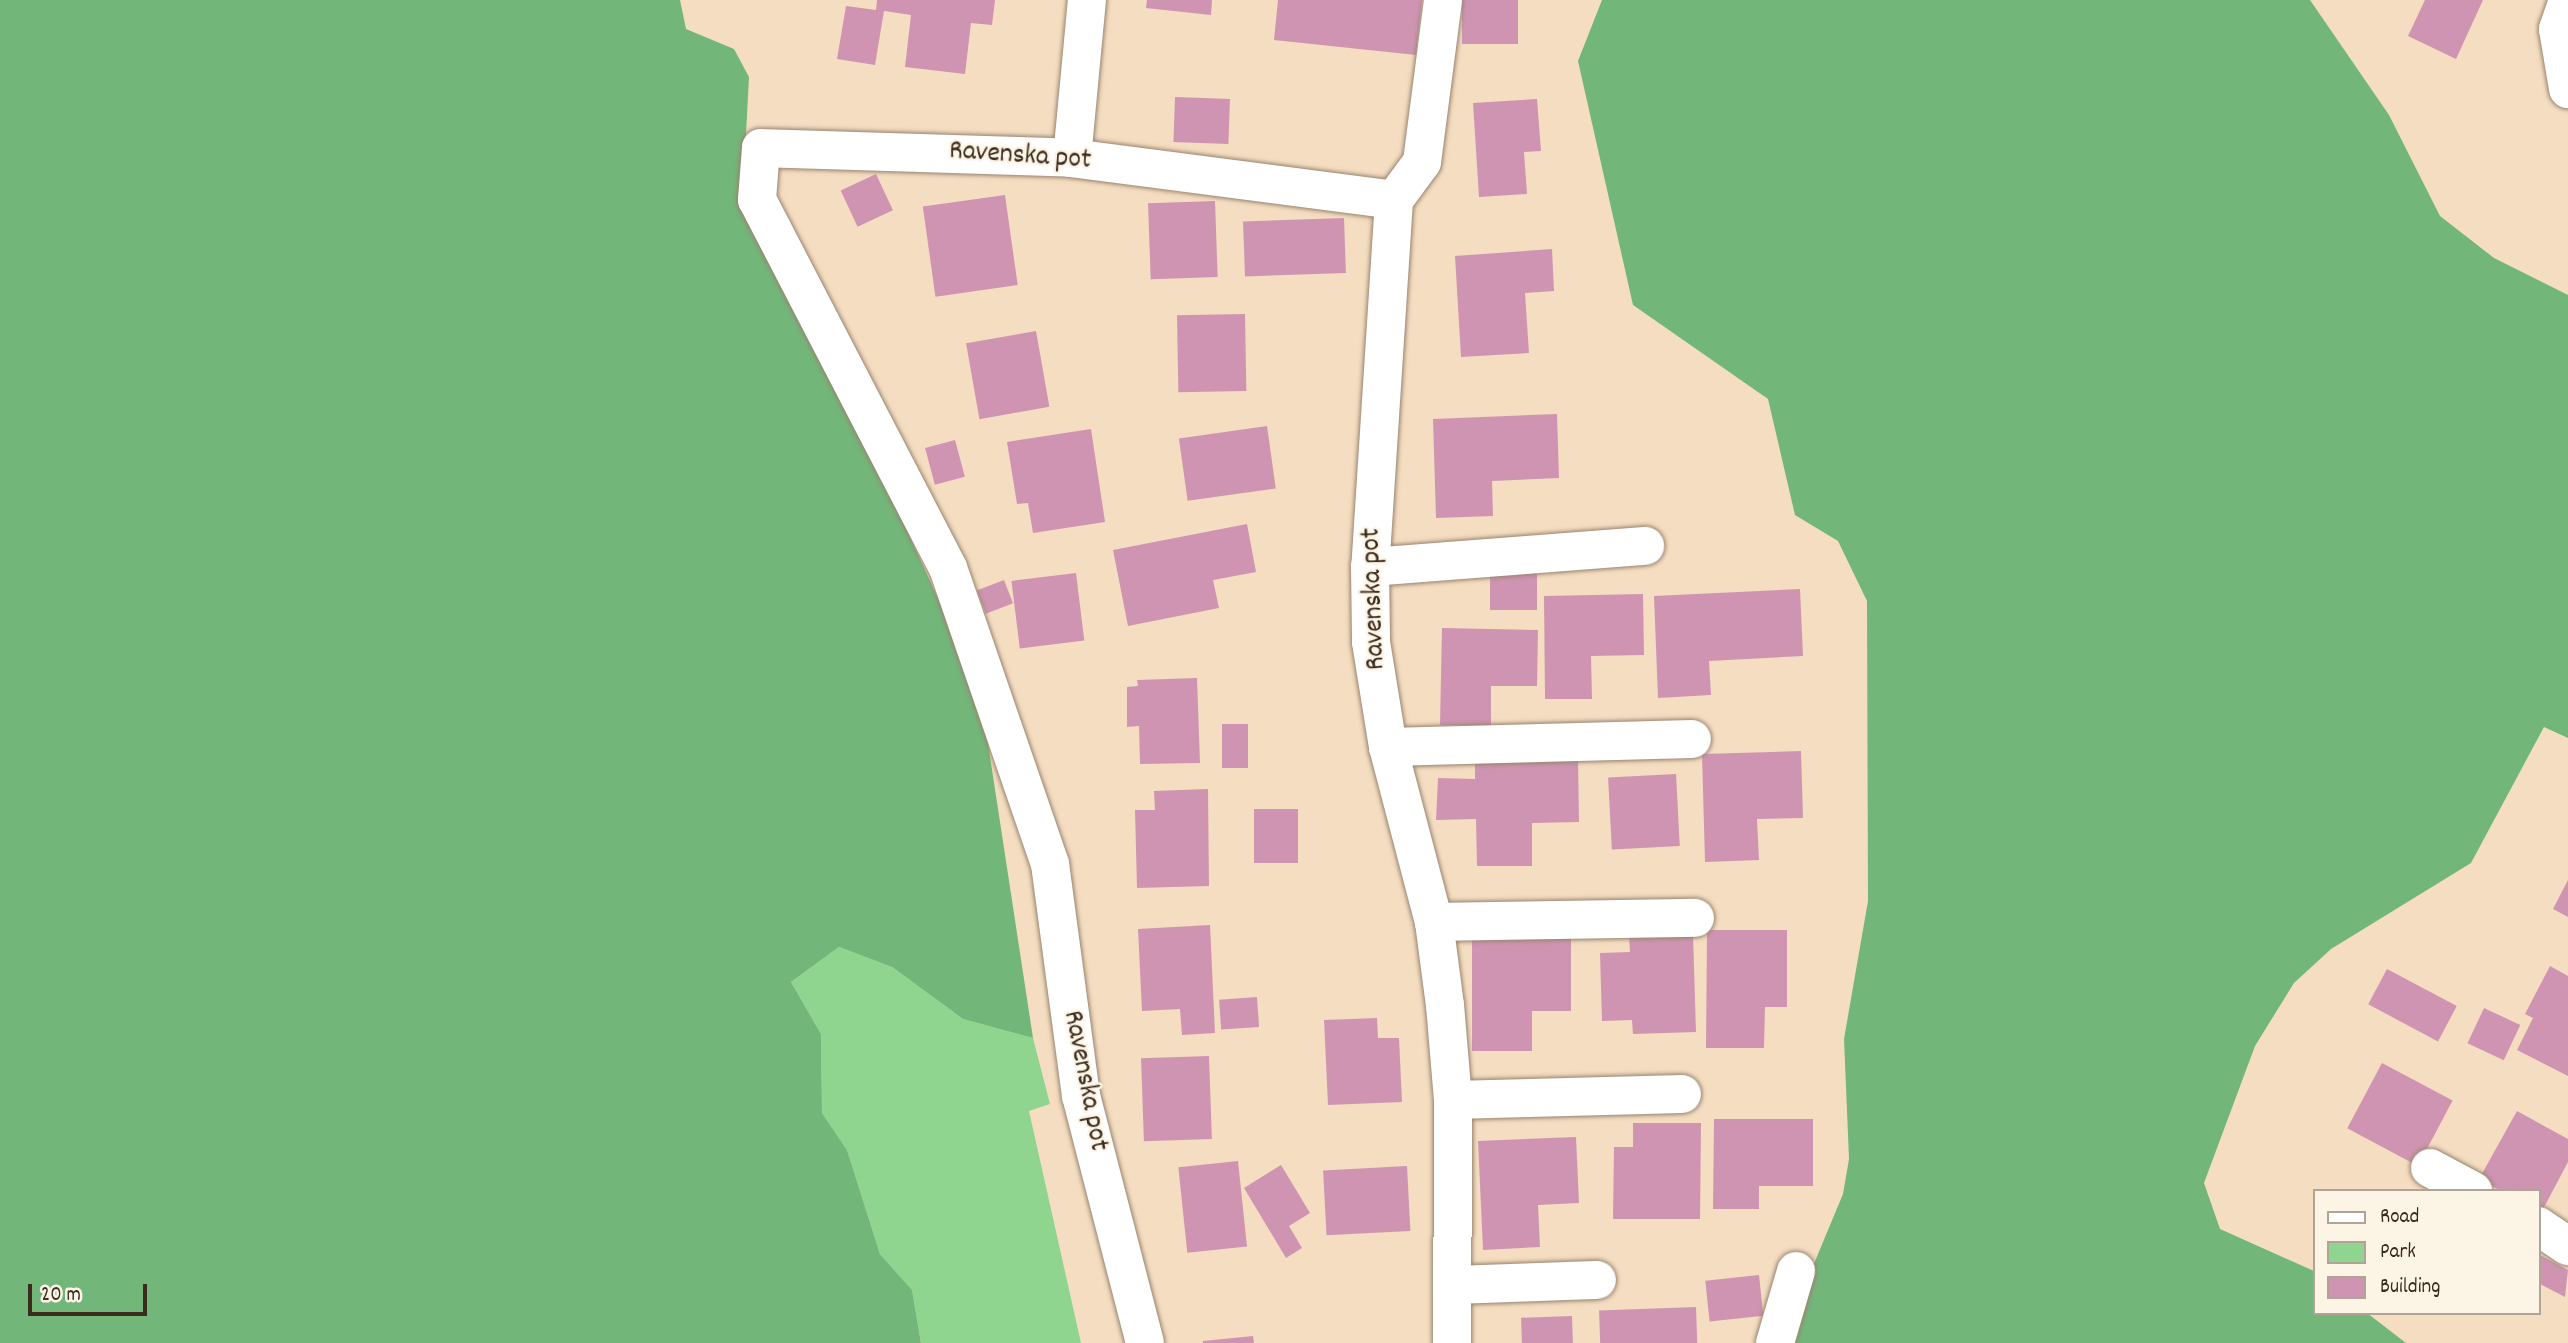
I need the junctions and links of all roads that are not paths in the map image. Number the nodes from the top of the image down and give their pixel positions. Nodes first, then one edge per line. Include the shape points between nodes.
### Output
1 (1087, 0) edge
2 (1443, 0) edge
3 (2568, 0) edge
4 (2568, 89) edge
5 (1072, 158) junction
6 (1395, 200) junction
7 (1644, 546) dead end
8 (1370, 567) junction
9 (1692, 739) dead end
10 (1388, 747) junction
11 (1695, 918) dead end
12 (1434, 922) junction
13 (1682, 1094) dead end
14 (1452, 1100) junction
15 (2430, 1168) dead end
16 (2469, 1189) edge
17 (2540, 1227) edge
18 (2568, 1246) edge
19 (1796, 1271) dead end
20 (1597, 1280) dead end
21 (1452, 1285) junction
22 (1145, 1343) edge
23 (1452, 1343) edge
24 (1776, 1343) edge

1 - 5 street
2 - 6 street via 1422,162
3 - 4 street via 2558,29
5 - 6 street, Ravenska pot
5 - 22 street, Ravenska pot via 761,148 757,200 948,568 1041,838 1081,1096
6 - 8 street, Ravenska pot
7 - 8 street
8 - 10 street, Ravenska pot via 1371,642
9 - 10 street
10 - 12 street, Ravenska pot
11 - 12 street
12 - 14 street, Ravenska pot
13 - 14 street
14 - 21 street, Ravenska pot
15 - 16 street
17 - 18 street
19 - 24 street
20 - 21 street
21 - 23 street, Ravenska pot

